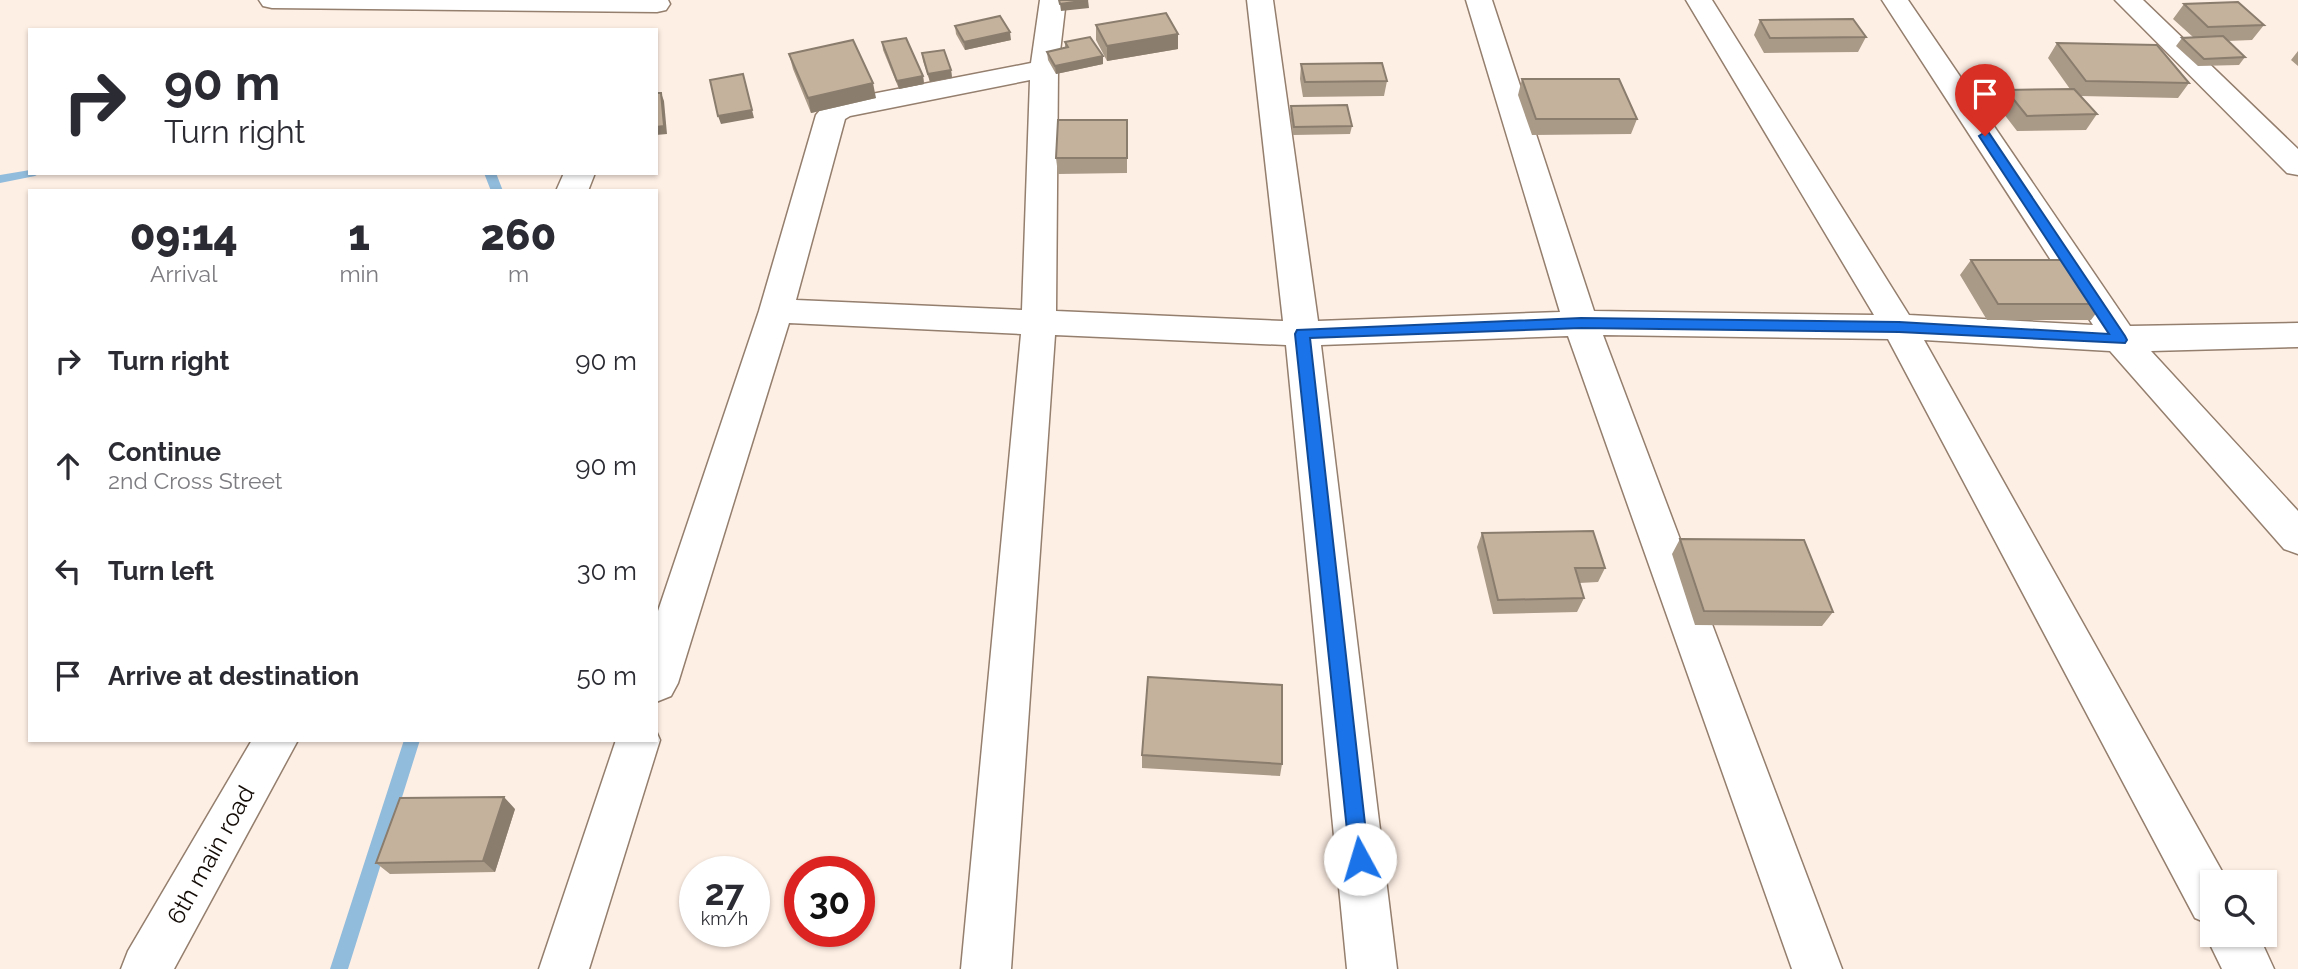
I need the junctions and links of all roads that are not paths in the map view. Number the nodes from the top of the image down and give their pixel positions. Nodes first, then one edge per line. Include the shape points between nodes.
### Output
1 (272, 0) edge
2 (1053, 0) edge
3 (1260, 0) edge
4 (1479, 0) edge
5 (1699, 0) edge
6 (1895, 0) edge
7 (2128, 0) edge
8 (658, 2) edge
9 (646, 28) edge
10 (1044, 69) junction
11 (2298, 166) edge
12 (776, 311) junction
13 (1039, 320) junction
14 (1581, 323) junction
15 (1899, 327) junction
16 (1302, 334) junction
17 (2298, 335) edge
18 (2120, 340) junction
19 (2298, 538) edge
20 (658, 677) edge
21 (275, 742) edge
22 (637, 742) edge
23 (2200, 879) edge
24 (2237, 947) edge
25 (146, 969) edge
26 (564, 969) edge
27 (986, 969) edge
28 (1372, 969) edge
29 (1817, 969) edge
30 (2249, 969) edge

1 - 8 street
2 - 10 street
3 - 16 street
4 - 14 street
5 - 15 street
6 - 18 street
7 - 11 street
8 - 9 street
10 - 12 street via 841,109 831,115
10 - 13 street
12 - 13 street
12 - 20 street
13 - 16 street
13 - 27 street
14 - 15 street
14 - 16 street
14 - 29 street
15 - 18 street
15 - 23 street
16 - 28 street
17 - 18 street
18 - 19 street
21 - 25 street, 6th main road
22 - 26 street
24 - 30 street

